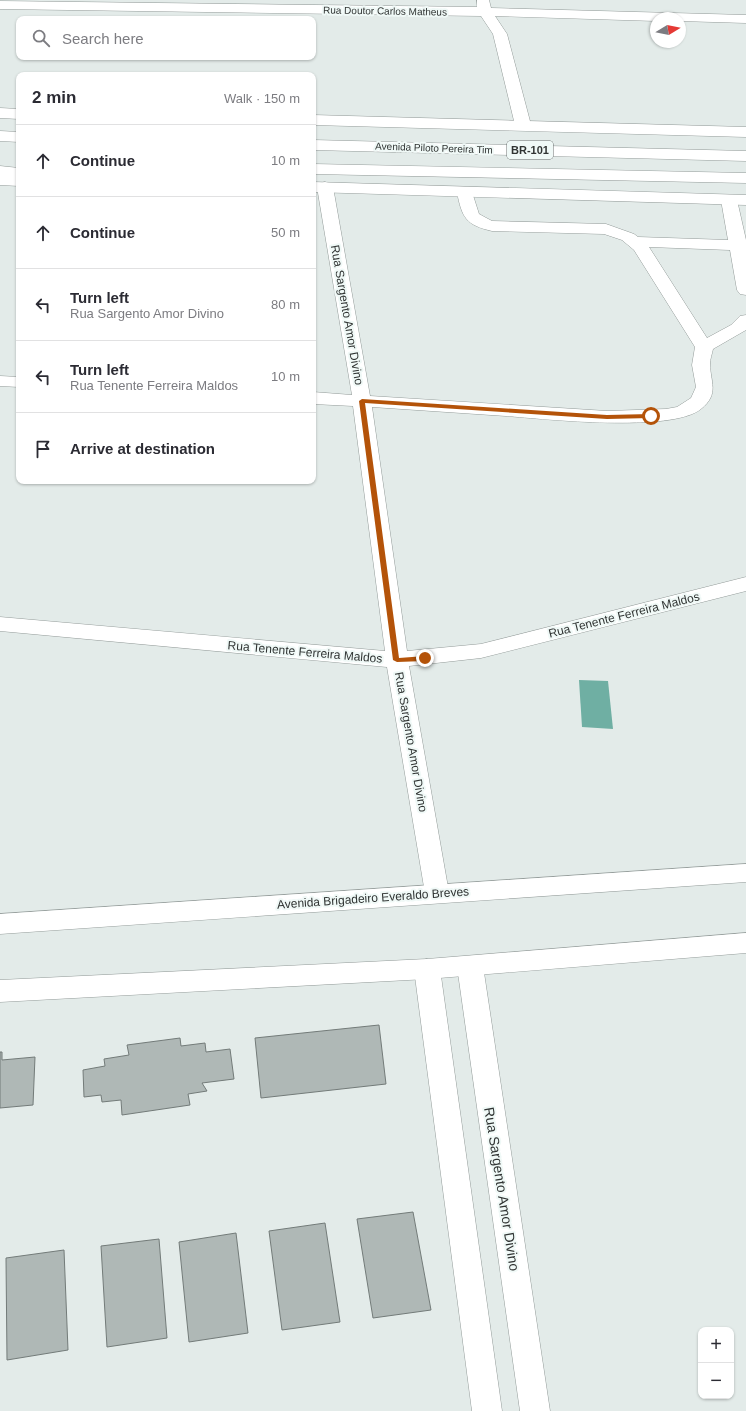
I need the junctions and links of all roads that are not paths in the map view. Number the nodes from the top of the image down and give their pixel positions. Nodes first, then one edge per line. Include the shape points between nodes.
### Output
1 (422, 0) edge
2 (95, 4) edge
3 (200, 4) edge
4 (0, 5) edge
5 (357, 5) edge
6 (484, 5) edge
7 (504, 5) edge
8 (746, 7) edge
9 (605, 10) junction
10 (746, 19) edge
11 (500, 34) junction
12 (0, 113) edge
13 (16, 114) edge
14 (316, 120) edge
15 (523, 125) junction
16 (746, 132) edge
17 (0, 136) edge
18 (16, 137) edge
19 (316, 144) edge
20 (746, 156) edge
21 (0, 164) edge
22 (16, 164) edge
23 (316, 169) edge
24 (0, 170) edge
25 (16, 173) edge
26 (746, 178) edge
27 (0, 180) edge
28 (16, 180) edge
29 (319, 187) edge
30 (464, 192) junction
31 (729, 200) junction
32 (746, 200) edge
33 (634, 242) junction
34 (742, 245) edge
35 (746, 290) edge
36 (746, 320) edge
37 (704, 347) junction
38 (0, 381) edge
39 (16, 382) edge
40 (316, 398) edge
41 (362, 401) junction
42 (746, 584) edge
43 (0, 624) edge
44 (397, 660) junction
45 (746, 873) edge
46 (437, 893) junction
47 (0, 924) edge
48 (746, 943) edge
49 (470, 966) junction
50 (427, 969) junction
51 (0, 990) edge
52 (487, 1411) edge
53 (535, 1411) edge

1 - 6 main road, Rua Doutor Carlos Matheus
2 - 3 main road, Rua Doutor Carlos Matheus
2 - 4 main road, Rua Doutor Carlos Matheus
3 - 5 main road, Rua Doutor Carlos Matheus
5 - 6 main road, Rua Doutor Carlos Matheus
6 - 7 main road, Rua Doutor Carlos Matheus
6 - 11 main road
7 - 9 main road, Rua Doutor Carlos Matheus
7 - 11 main road
8 - 9 main road, Rua Doutor Carlos Matheus
9 - 10 main road, Rua Doutor Carlos Matheus
11 - 15 main road
12 - 13 main road
14 - 15 main road
15 - 16 main road
17 - 18 main road
19 - 20 main road, Avenida Piloto Pereira Tim / BR-101
21 - 22 main road
23 - 26 main road, Avenida Piloto Pereira Tim / BR-101
24 - 25 main road
27 - 28 main road
29 - 30 main road
29 - 41 main road, Rua Sargento Amor Divino
30 - 31 main road
30 - 33 main road via 469,213 482,224 606,229 617,231
31 - 32 main road
31 - 34 main road
33 - 34 main road
33 - 37 main road via 640,247
34 - 35 main road
36 - 37 main road via 739,328
37 - 41 main road via 702,365 705,387 694,405 666,415 607,417
38 - 39 main road
40 - 41 main road
41 - 44 main road, Rua Sargento Amor Divino
42 - 44 main road, Rua Tenente Ferreira Maldos via 481,651
43 - 44 main road, Rua Tenente Ferreira Maldos
44 - 46 main road, Rua Sargento Amor Divino
45 - 46 main road, Avenida Brigadeiro Everaldo Breves
46 - 47 main road, Avenida Brigadeiro Everaldo Breves
48 - 49 main road
49 - 50 main road
49 - 53 main road, Rua Sargento Amor Divino
50 - 51 main road
50 - 52 main road

